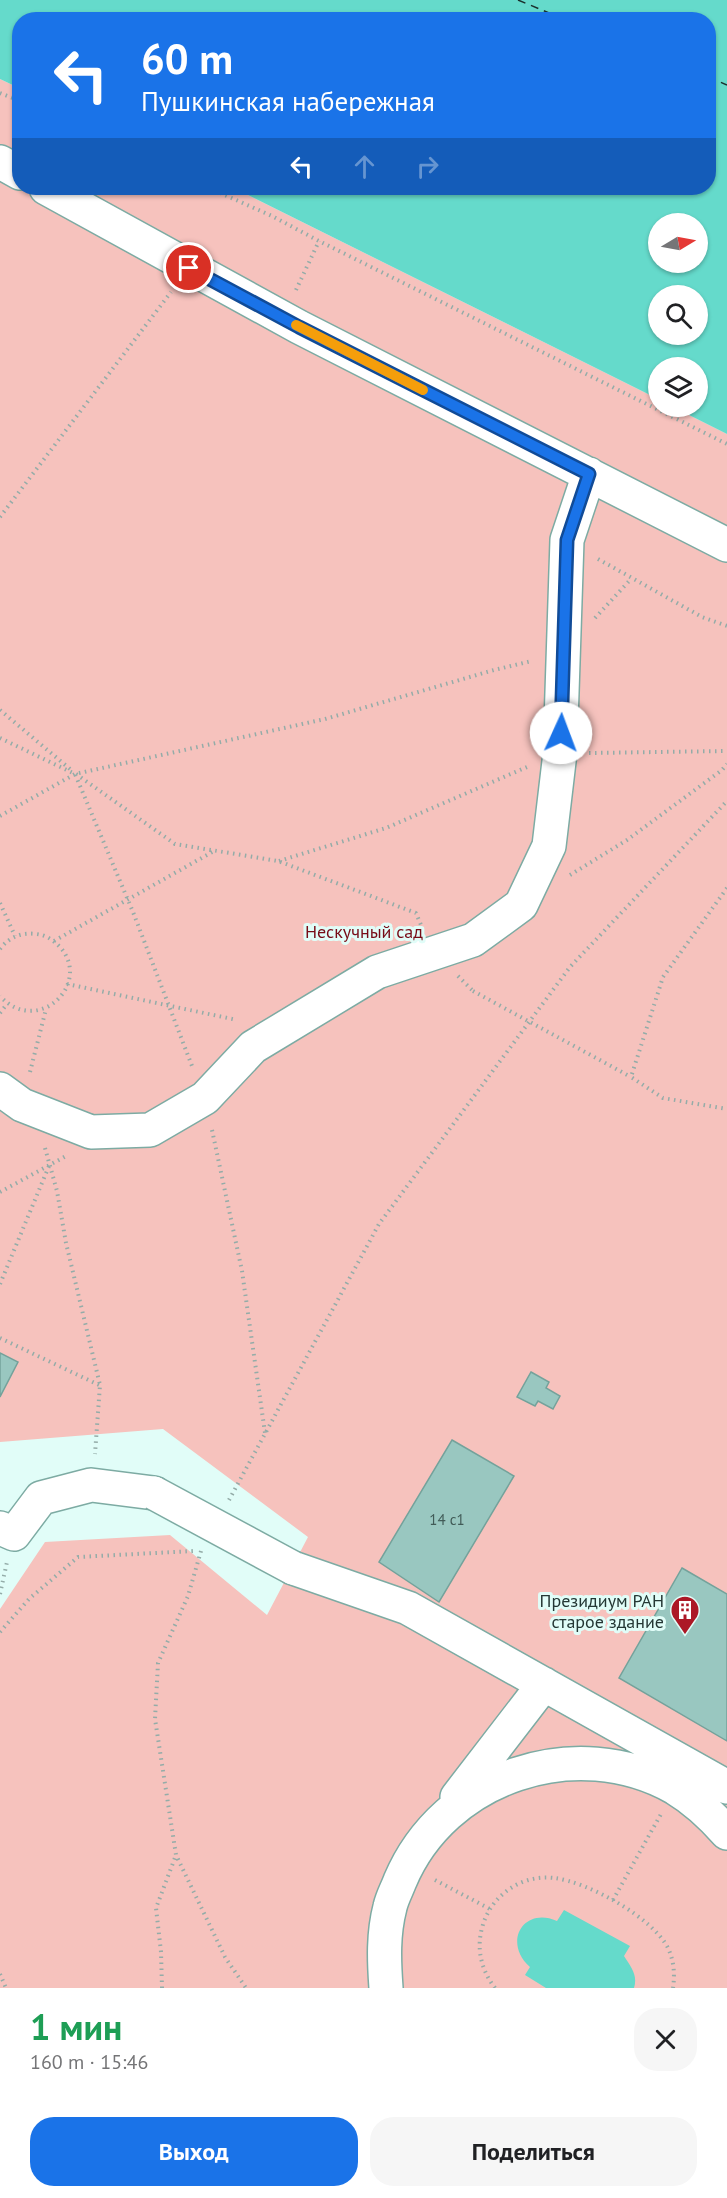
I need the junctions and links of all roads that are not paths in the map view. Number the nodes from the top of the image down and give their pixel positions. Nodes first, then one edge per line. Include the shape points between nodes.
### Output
1 (59, 195) edge
2 (589, 474) junction
3 (727, 544) edge
4 (11, 1097) edge
5 (5, 1539) edge
6 (544, 1684) junction
7 (727, 1787) edge
8 (436, 1824) junction
9 (727, 1833) edge
10 (386, 1988) edge

1 - 2 lane via 283,318
2 - 3 lane
2 - 4 lane via 567,540 560,753 549,846 521,905 473,940 377,972 282,1029 253,1047 205,1098 150,1130 91,1131
5 - 6 lane, bridge via 41,1498 91,1485 154,1493 293,1568 408,1608
6 - 7 lane
6 - 8 lane
8 - 9 lane via 464,1800 496,1781 531,1768 605,1764 641,1773 676,1788 708,1812
8 - 10 lane via 407,1865 390,1905 383,1948

